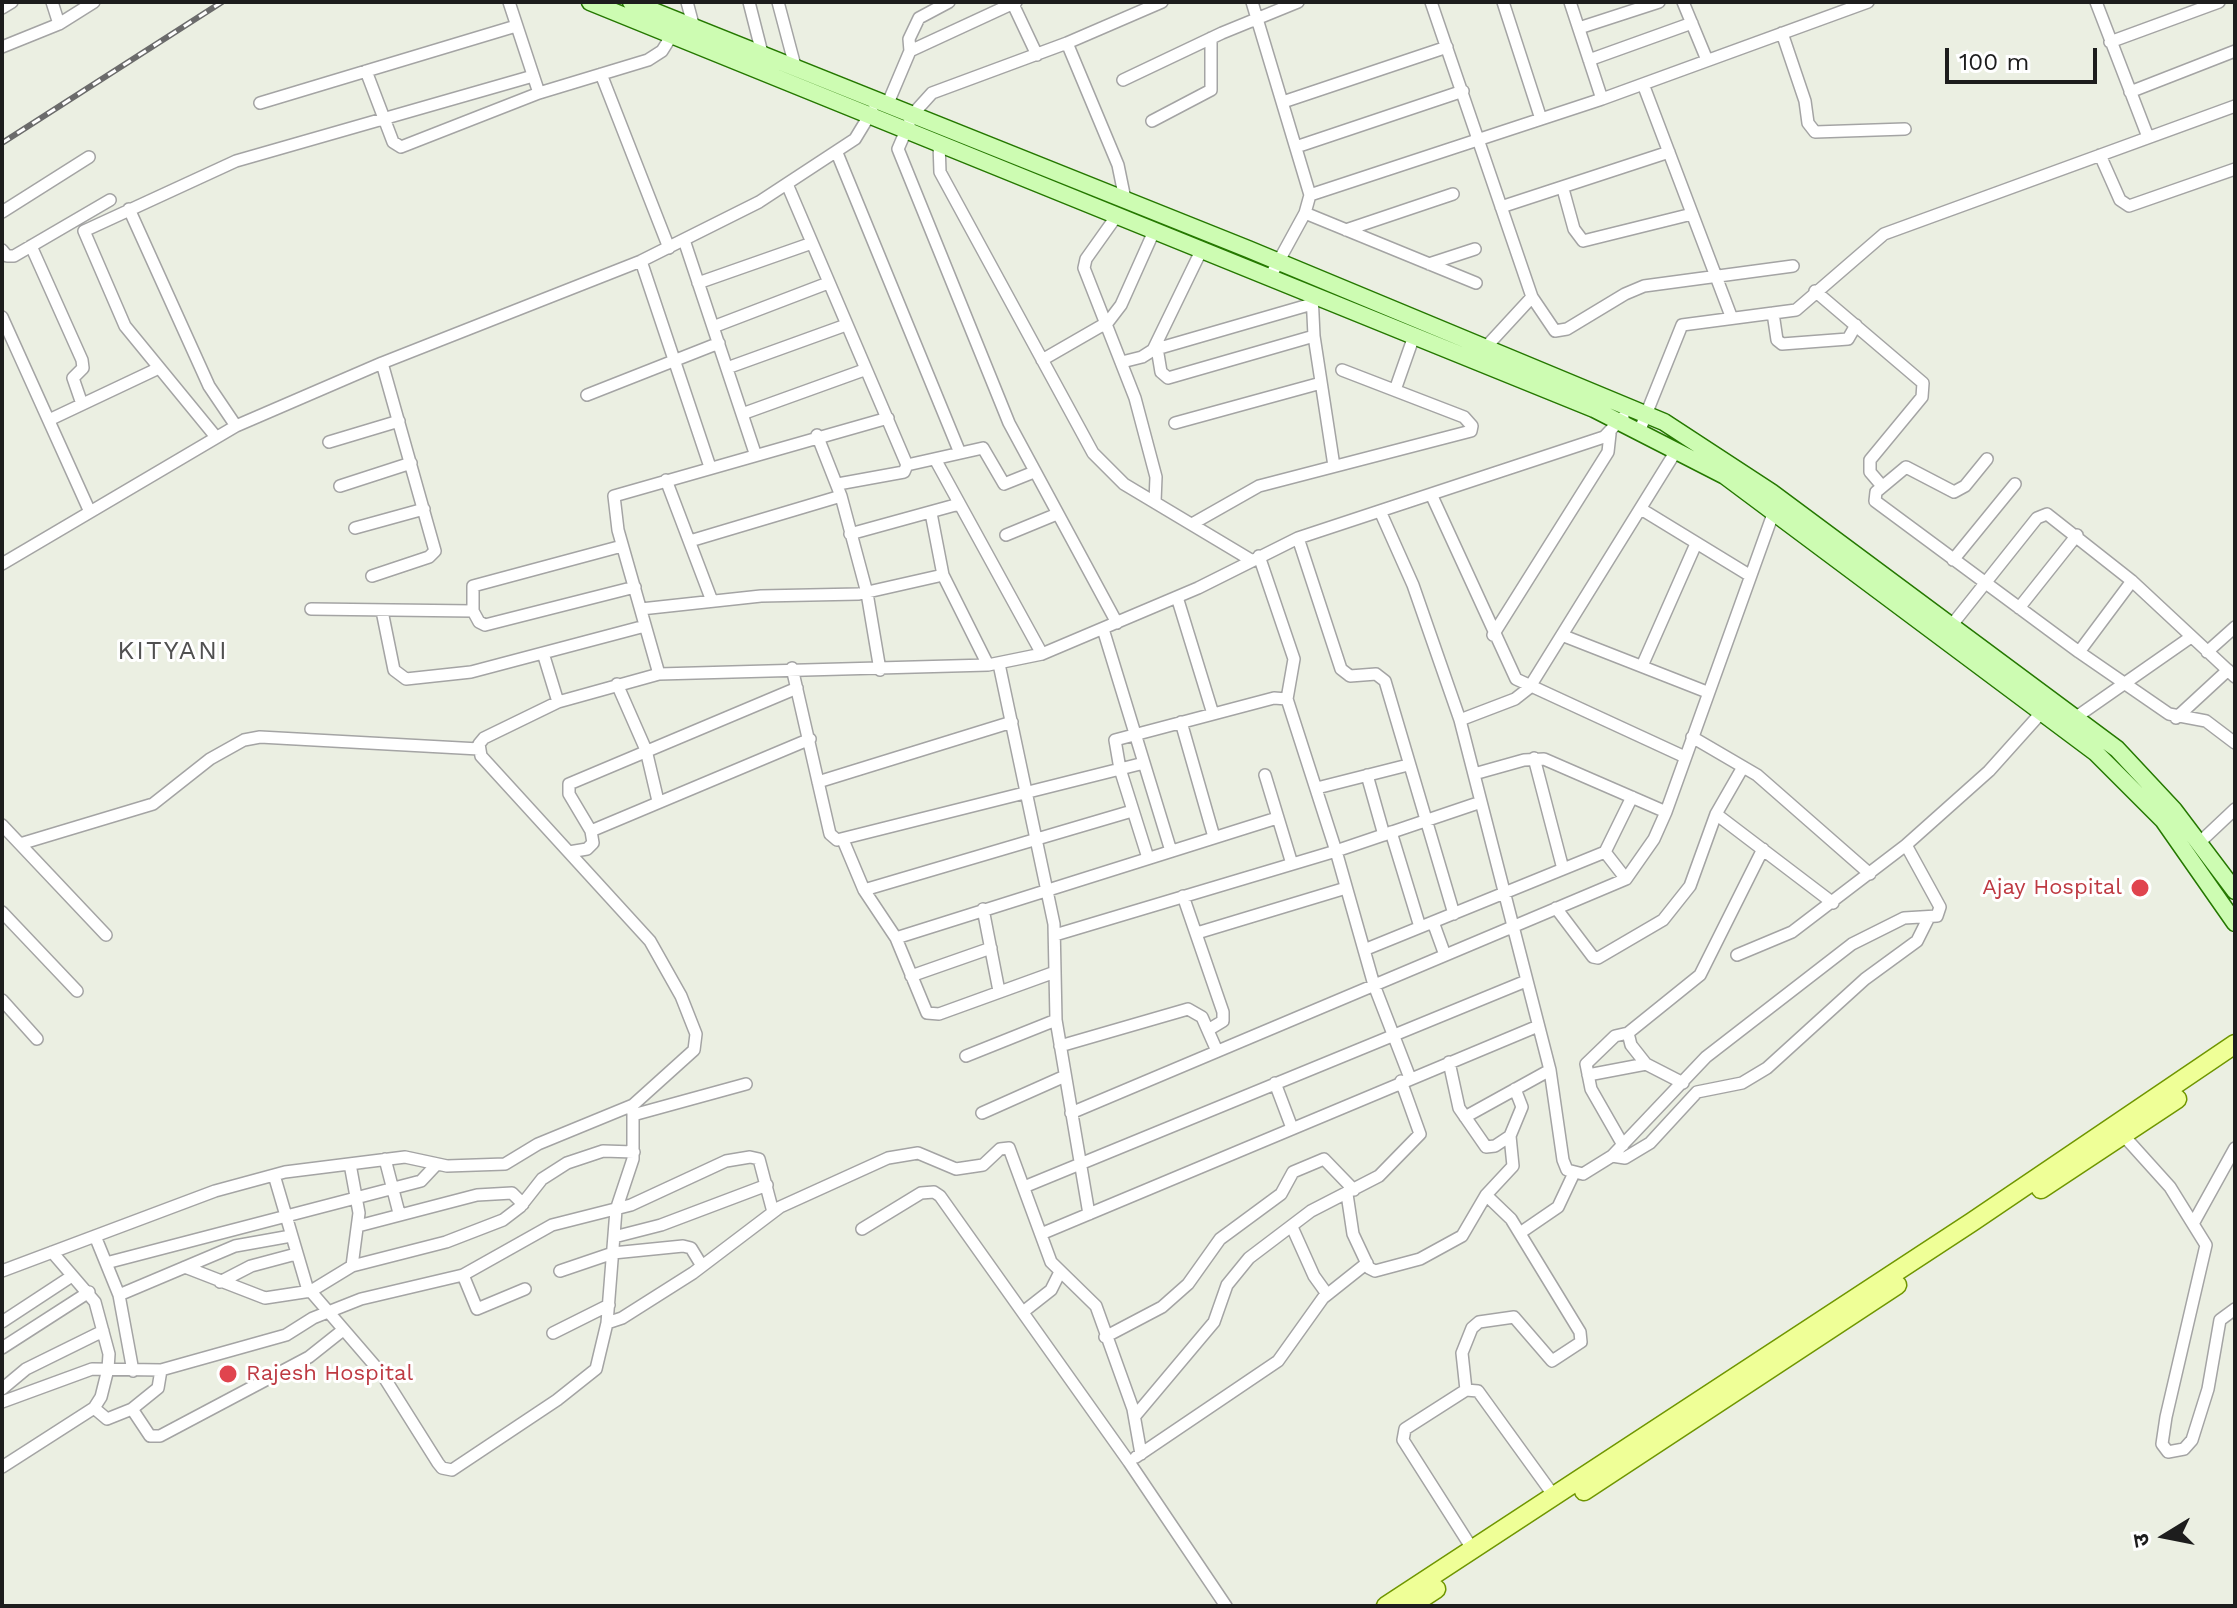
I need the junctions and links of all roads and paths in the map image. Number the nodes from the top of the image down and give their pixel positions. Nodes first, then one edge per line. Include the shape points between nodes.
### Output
1 (12, 2) edge
2 (52, 2) edge
3 (94, 2) edge
4 (509, 2) edge
5 (590, 2) edge
6 (631, 2) edge
7 (687, 2) edge
8 (749, 2) edge
9 (778, 2) edge
10 (949, 2) edge
11 (1014, 2) edge
12 (1162, 2) edge
13 (1252, 2) edge
14 (1298, 2) edge
15 (1431, 2) edge
16 (1503, 2) edge
17 (1570, 2) edge
18 (1659, 2) edge
19 (1683, 2) edge
20 (1868, 2) edge
21 (2096, 2) edge
22 (2219, 2) edge
23 (1637, 5) edge
24 (2, 8) edge
25 (1257, 18) junction
26 (1692, 23) junction
27 (59, 24) junction
28 (516, 26) junction
29 (694, 28) junction
30 (1579, 28) junction
31 (1782, 33) junction
32 (672, 35) junction
33 (1211, 38) junction
34 (2110, 42) junction
35 (1067, 43) junction
36 (2, 47) edge
37 (1447, 47) junction
38 (910, 51) junction
39 (2235, 51) edge
40 (762, 53) junction
41 (1037, 55) junction
42 (1589, 60) junction
43 (1707, 60) junction
44 (795, 66) junction
45 (366, 71) junction
46 (601, 74) junction
47 (533, 76) junction
48 (1123, 80) dead end
49 (1643, 84) junction
50 (1463, 91) junction
51 (2130, 92) junction
52 (539, 93) junction
53 (1602, 99) junction
54 (882, 101) junction
55 (1283, 102) junction
56 (260, 103) dead end
57 (2235, 106) edge
58 (913, 114) junction
59 (870, 115) junction
60 (383, 119) junction
61 (1541, 119) junction
62 (1152, 121) dead end
63 (904, 129) junction
64 (1905, 129) dead end
65 (2148, 137) junction
66 (1480, 139) junction
67 (939, 143) junction
68 (1296, 147) junction
69 (1669, 152) junction
70 (837, 153) junction
71 (2100, 155) junction
72 (89, 157) dead end
73 (2235, 169) edge
74 (787, 184) junction
75 (1563, 189) junction
76 (1453, 194) dead end
77 (1310, 195) junction
78 (110, 200) dead end
79 (1121, 207) junction
80 (1501, 207) junction
81 (129, 209) junction
82 (2, 212) edge
83 (1305, 213) junction
84 (1692, 214) junction
85 (1155, 229) junction
86 (1346, 230) junction
87 (684, 240) junction
88 (812, 243) junction
89 (31, 246) junction
90 (669, 248) junction
91 (1202, 249) junction
92 (1475, 249) dead end
93 (2, 250) edge
94 (641, 261) junction
95 (1279, 261) junction
96 (1429, 264) junction
97 (1793, 266) dead end
98 (1716, 276) junction
99 (1270, 277) junction
100 (698, 283) junction
101 (828, 283) junction
102 (1476, 283) dead end
103 (1815, 291) junction
104 (1532, 297) junction
105 (1312, 299) junction
106 (1773, 313) junction
107 (1731, 316) junction
108 (2, 317) edge
109 (1108, 322) junction
110 (846, 325) junction
111 (1856, 325) junction
112 (713, 327) junction
113 (1314, 336) junction
114 (1414, 336) junction
115 (719, 343) junction
116 (1485, 348) junction
117 (1155, 349) junction
118 (673, 360) junction
119 (1042, 360) junction
120 (1122, 362) junction
121 (382, 363) junction
122 (159, 368) junction
123 (727, 368) junction
124 (864, 370) junction
125 (1342, 370) dead end
126 (1321, 383) junction
127 (1395, 390) junction
128 (587, 395) dead end
129 (82, 404) junction
130 (1628, 406) junction
131 (742, 414) junction
132 (1649, 415) junction
133 (888, 418) junction
134 (49, 420) junction
135 (399, 421) junction
136 (1175, 423) dead end
137 (236, 426) junction
138 (1615, 428) junction
139 (1639, 432) junction
140 (817, 435) junction
141 (216, 437) junction
142 (329, 442) dead end
143 (1676, 451) junction
144 (755, 453) junction
145 (960, 453) junction
146 (935, 459) junction
147 (1987, 459) dead end
148 (411, 463) junction
149 (907, 465) junction
150 (1334, 466) junction
151 (710, 467) junction
152 (1034, 472) junction
153 (666, 480) junction
154 (2015, 484) dead end
155 (340, 486) dead end
156 (1882, 486) junction
157 (840, 490) junction
158 (1431, 494) junction
159 (1155, 502) junction
160 (959, 504) junction
161 (424, 509) junction
162 (1641, 509) junction
163 (1380, 511) junction
164 (90, 512) junction
165 (931, 513) junction
166 (1057, 514) junction
167 (1773, 514) junction
168 (1192, 524) junction
169 (355, 528) dead end
170 (850, 534) junction
171 (1006, 535) dead end
172 (2077, 535) junction
173 (1298, 538) junction
174 (690, 541) junction
175 (622, 546) junction
176 (1695, 546) junction
177 (1255, 558) junction
178 (1953, 560) junction
179 (2, 564) edge
180 (943, 575) junction
181 (1749, 575) junction
182 (372, 576) dead end
183 (2132, 581) junction
184 (1984, 583) junction
185 (635, 587) junction
186 (867, 593) junction
187 (1177, 597) junction
188 (712, 601) junction
189 (2019, 608) junction
190 (311, 609) dead end
191 (641, 609) junction
192 (382, 611) junction
193 (473, 611) junction
194 (1117, 623) junction
195 (645, 626) junction
196 (1951, 626) junction
197 (2235, 627) edge
198 (1103, 629) junction
199 (1493, 635) junction
200 (1564, 636) junction
201 (2191, 637) junction
202 (2079, 652) junction
203 (2207, 652) junction
204 (543, 653) junction
205 (1042, 654) junction
206 (993, 665) junction
207 (1642, 666) junction
208 (792, 668) junction
209 (880, 670) junction
210 (2231, 673) edge
211 (659, 674) junction
212 (2124, 681) junction
213 (617, 684) junction
214 (797, 688) junction
215 (1529, 688) junction
216 (1707, 692) junction
217 (1287, 699) junction
218 (558, 702) junction
219 (2041, 713) junction
220 (1213, 714) junction
221 (2176, 718) junction
222 (1460, 720) junction
223 (1012, 722) junction
224 (1181, 722) junction
225 (2069, 723) junction
226 (1135, 732) junction
227 (1692, 737) junction
228 (810, 739) junction
229 (2235, 743) edge
230 (479, 749) junction
231 (646, 750) junction
232 (1685, 757) junction
233 (1534, 758) junction
234 (1144, 763) junction
235 (1408, 765) junction
236 (1743, 767) junction
237 (1120, 769) junction
238 (1474, 774) junction
239 (1265, 775) dead end
240 (1367, 775) junction
241 (818, 782) junction
242 (1317, 788) junction
243 (1026, 790) junction
244 (1632, 797) junction
245 (658, 801) junction
246 (1481, 802) junction
247 (2235, 809) edge
248 (1132, 811) junction
249 (1666, 812) junction
250 (1716, 814) junction
251 (1277, 818) junction
252 (1426, 821) junction
253 (4, 829) edge
254 (591, 831) junction
255 (1388, 834) junction
256 (1214, 837) junction
257 (843, 840) junction
258 (1037, 841) junction
259 (2199, 843) junction
260 (20, 844) junction
261 (1906, 845) junction
262 (1763, 849) junction
263 (1171, 851) junction
264 (1336, 851) junction
265 (569, 852) junction
266 (1605, 852) junction
267 (1148, 858) junction
268 (1292, 864) junction
269 (1563, 869) junction
270 (1870, 874) junction
271 (1626, 879) junction
272 (2233, 883) edge
273 (1047, 888) junction
274 (1346, 888) junction
275 (864, 890) junction
276 (1506, 893) junction
277 (1183, 896) junction
278 (1833, 903) junction
279 (1556, 908) junction
280 (983, 909) junction
281 (2, 912) edge
282 (1454, 914) junction
283 (1928, 919) junction
284 (1433, 922) junction
285 (2235, 923) edge
286 (1420, 927) junction
287 (1514, 927) junction
288 (1197, 933) junction
289 (106, 935) dead end
290 (1055, 935) junction
291 (896, 938) junction
292 (991, 948) junction
293 (1364, 950) junction
294 (1445, 955) junction
295 (1737, 955) dead end
296 (1055, 972) junction
297 (911, 976) junction
298 (1526, 981) junction
299 (1374, 985) junction
300 (77, 991) dead end
301 (999, 991) junction
302 (2, 1000) edge
303 (1056, 1020) junction
304 (1538, 1026) junction
305 (1208, 1030) junction
306 (1628, 1033) junction
307 (1394, 1034) junction
308 (37, 1039) dead end
309 (2235, 1044) edge
310 (1060, 1046) junction
311 (1217, 1051) junction
312 (966, 1056) dead end
313 (2235, 1059) edge
314 (1449, 1062) junction
315 (1646, 1064) junction
316 (1550, 1070) junction
317 (1588, 1075) junction
318 (1065, 1076) junction
319 (1406, 1079) junction
320 (1275, 1083) junction
321 (1683, 1083) junction
322 (746, 1084) dead end
323 (1515, 1089) junction
324 (633, 1110) junction
325 (982, 1113) dead end
326 (1071, 1113) junction
327 (1465, 1117) junction
328 (1292, 1128) junction
329 (1510, 1136) junction
330 (2124, 1136) junction
331 (1623, 1145) junction
332 (2235, 1148) edge
333 (634, 1152) junction
334 (1612, 1156) junction
335 (385, 1159) junction
336 (350, 1164) junction
337 (436, 1165) junction
338 (1080, 1166) junction
339 (1574, 1173) junction
340 (274, 1175) junction
341 (767, 1185) junction
342 (392, 1187) junction
343 (1024, 1187) junction
344 (1350, 1192) junction
345 (1486, 1195) junction
346 (357, 1196) junction
347 (523, 1204) junction
348 (616, 1210) junction
349 (773, 1212) junction
350 (399, 1213) junction
351 (1089, 1214) junction
352 (285, 1216) junction
353 (2194, 1222) junction
354 (358, 1226) junction
355 (1292, 1227) junction
356 (862, 1229) dead end
357 (1520, 1233) junction
358 (1041, 1234) junction
359 (95, 1236) junction
360 (291, 1236) junction
361 (614, 1237) junction
362 (52, 1252) junction
363 (613, 1253) junction
364 (296, 1254) junction
365 (106, 1263) junction
366 (1367, 1263) junction
367 (352, 1266) junction
368 (702, 1266) junction
369 (185, 1267) junction
370 (2, 1271) edge
371 (560, 1271) dead end
372 (1059, 1274) junction
373 (463, 1275) junction
374 (72, 1276) junction
375 (220, 1282) junction
376 (525, 1289) dead end
377 (311, 1291) junction
378 (89, 1292) junction
379 (1327, 1294) junction
380 (119, 1295) junction
381 (609, 1305) junction
382 (2235, 1309) edge
383 (328, 1311) junction
384 (1023, 1312) junction
385 (2, 1322) edge
386 (607, 1323) junction
387 (343, 1330) junction
388 (103, 1331) junction
389 (553, 1333) dead end
390 (1105, 1337) junction
391 (2, 1348) edge
392 (108, 1369) junction
393 (161, 1370) junction
394 (133, 1371) junction
395 (2, 1389) edge
396 (1466, 1390) junction
397 (2, 1402) edge
398 (94, 1408) junction
399 (132, 1409) junction
400 (1135, 1416) junction
401 (1141, 1454) junction
402 (1129, 1462) junction
403 (2, 1467) edge
404 (1554, 1496) junction
405 (1473, 1550) junction
406 (1396, 1605) edge
407 (1226, 1606) edge

1 - 24 street
2 - 27 street
3 - 27 street
4 - 28 street
5 - 32 main road
6 - 29 main road
7 - 29 street
8 - 40 street
9 - 44 street
10 - 38 street via 919,18 909,39
11 - 38 street
11 - 41 street
12 - 35 street
13 - 25 street
14 - 25 street
15 - 37 street
16 - 61 street
17 - 30 street
18 - 23 street
19 - 26 street
20 - 31 street
21 - 34 street
22 - 34 street
23 - 30 street
25 - 33 street
25 - 55 street
26 - 42 street
26 - 43 street
27 - 36 street
28 - 45 street
28 - 47 street
29 - 40 main road
30 - 42 street
31 - 43 street
31 - 64 street via 1815,132
32 - 46 street via 656,56
32 - 59 main road
33 - 48 street
33 - 62 street via 1211,90
34 - 51 street
35 - 41 street
35 - 79 street via 1118,165
37 - 50 street
37 - 55 street
38 - 54 street
39 - 51 street
40 - 44 main road
41 - 58 street via 939,90
42 - 53 street
43 - 49 street
44 - 54 main road
45 - 56 street
45 - 60 street
46 - 52 street
46 - 90 street
47 - 52 street
47 - 60 street
49 - 53 street
49 - 69 street
50 - 66 street
50 - 68 street
51 - 65 street
52 - 60 street via 406,146 393,142
53 - 61 street
54 - 58 main road
54 - 59 street
55 - 68 street
57 - 65 street
58 - 63 street
58 - 79 main road
59 - 63 main road
59 - 70 street via 855,139
60 - 81 street via 236,161
61 - 66 street
63 - 67 main road
63 - 152 street via 898,149 901,163
65 - 71 street
66 - 77 street
66 - 80 street
67 - 79 main road
67 - 119 street via 940,172
68 - 77 street
69 - 75 street
69 - 84 street
70 - 74 street
70 - 145 street
71 - 73 street via 2120,200 2129,206
71 - 103 street via 1884,234
72 - 82 street
74 - 87 street
74 - 88 street
75 - 80 street
75 - 84 street via 1574,229 1583,241
76 - 86 street
77 - 83 street
78 - 89 street
79 - 85 main road
79 - 95 main road
79 - 109 street via 1084,268
80 - 104 street
81 - 122 street via 86,229 84,236 125,326
81 - 137 street via 209,386
83 - 86 street
83 - 95 street
84 - 98 street
85 - 91 main road
85 - 109 street
86 - 96 street
87 - 90 street
87 - 100 street
88 - 100 street
88 - 101 street
89 - 93 street via 10,256
89 - 129 street via 82,360 83,368 73,381
90 - 94 street
91 - 99 main road
91 - 117 street
92 - 96 street
94 - 118 street
94 - 121 street
95 - 99 street
95 - 116 main road
96 - 102 street
97 - 98 street
98 - 104 street via 1644,286 1561,332 1551,327
98 - 107 street
99 - 105 main road
100 - 112 street
101 - 110 street
101 - 112 street
103 - 106 street via 1796,310
103 - 111 street
104 - 116 street
105 - 113 street
105 - 114 main road
105 - 117 street
106 - 107 street
106 - 111 street via 1782,344 1848,339
107 - 132 street via 1682,325
108 - 134 street
109 - 119 street
109 - 120 street
110 - 123 street
110 - 124 street
111 - 156 street via 1918,377 1924,390 1870,460 1870,472
112 - 115 street
113 - 117 street via 1168,378
113 - 126 street
114 - 127 street
114 - 138 main road
115 - 118 street
115 - 123 street
116 - 130 main road
117 - 120 street
118 - 128 street
118 - 151 street
119 - 159 street via 1093,453 1124,484
120 - 159 street via 1156,477
121 - 135 street
121 - 137 street
122 - 129 street
122 - 141 street
123 - 131 street
124 - 131 street
124 - 133 street
125 - 127 street
126 - 136 street
126 - 150 street
127 - 150 street via 1464,417 1471,431
129 - 134 street
130 - 132 main road
130 - 138 street
131 - 144 street
132 - 139 street
132 - 196 main road via 1771,492
133 - 140 street
133 - 149 street
134 - 164 street
135 - 142 street
135 - 148 street
137 - 141 street
138 - 139 main road
138 - 158 street
138 - 199 street via 1608,452
139 - 143 main road
140 - 144 street
140 - 157 street
141 - 164 street
143 - 162 street
143 - 167 main road via 1725,476
144 - 151 street
145 - 146 street
145 - 152 street via 986,450 1004,484
146 - 149 street
146 - 160 street
147 - 156 street via 1959,491 1947,490 1911,467
148 - 155 street
148 - 161 street
149 - 157 street via 904,472
150 - 168 street via 1248,490
151 - 153 street
152 - 166 street
153 - 174 street
153 - 175 street via 614,496
154 - 178 street
156 - 178 street via 1874,497 1879,506
157 - 170 street
157 - 174 street
158 - 163 street
158 - 199 street
159 - 168 street
160 - 165 street
160 - 205 street
161 - 169 street
161 - 182 street via 434,555
162 - 176 street
162 - 200 street
163 - 173 street
163 - 222 street via 1413,585
164 - 179 street
165 - 170 street
165 - 180 street
166 - 171 street
166 - 194 street
167 - 181 street
167 - 219 main road
168 - 177 street
170 - 186 street
172 - 183 street
172 - 184 street via 2053,517 2041,515
172 - 189 street
173 - 177 street
173 - 235 street via 1341,669 1350,676 1376,674 1385,681
174 - 188 street
175 - 185 street
175 - 193 street via 473,586
176 - 181 street
176 - 207 street
177 - 187 street
177 - 217 street via 1294,659
178 - 184 street
180 - 186 street
180 - 206 street
181 - 216 street
183 - 201 street
183 - 202 street
184 - 189 street
184 - 196 street
185 - 191 street
185 - 193 street via 485,625
186 - 188 street
186 - 209 street
187 - 194 street
187 - 220 street
188 - 191 street
189 - 202 street
190 - 192 street
191 - 195 street
192 - 193 street
192 - 204 street via 400,678 471,672
194 - 198 street
195 - 204 street
195 - 211 street
196 - 225 main road
197 - 203 street
198 - 205 street
198 - 226 street
199 - 215 street via 1511,673
200 - 207 street
200 - 215 street
201 - 203 street
201 - 212 street
202 - 212 street
203 - 210 street
204 - 218 street
205 - 206 street
206 - 209 street
206 - 223 street
207 - 216 street
208 - 209 street
208 - 211 street
208 - 214 street
210 - 221 street
211 - 213 street
212 - 221 street
212 - 225 street
213 - 218 street
213 - 231 street
214 - 228 street
214 - 231 street
215 - 222 street via 1515,699
215 - 232 street
216 - 227 street
217 - 220 street
217 - 242 street
218 - 230 street via 484,738
219 - 225 main road
219 - 261 street via 1989,771
220 - 224 street
221 - 229 street via 2206,721
222 - 238 street
223 - 241 street
223 - 243 street
224 - 226 street
224 - 256 street
225 - 259 main road via 2117,749
225 - 285 main road via 2163,820
226 - 234 street
226 - 237 street via 1115,740
227 - 232 street
227 - 236 street
228 - 241 street
228 - 245 street
230 - 260 street via 244,740 210,759 153,804
230 - 265 street via 510,791
231 - 245 street
231 - 254 street via 569,784 569,794
232 - 249 street
233 - 238 street
233 - 244 street
233 - 269 street
234 - 237 street
234 - 263 street
235 - 240 street
235 - 252 street
236 - 250 street
236 - 270 street
237 - 243 street
237 - 248 street
238 - 246 street
239 - 251 street
240 - 242 street
240 - 255 street
241 - 257 street via 830,834
242 - 264 street
243 - 257 street
243 - 258 street
244 - 249 street
244 - 266 street
245 - 254 street
246 - 252 street
246 - 276 street
247 - 259 street
248 - 258 street
248 - 267 street
249 - 271 street
250 - 262 street
250 - 279 street via 1687,892 1663,920 1605,956 1593,957
251 - 256 street
251 - 268 street
252 - 255 street
252 - 282 street
253 - 260 street
254 - 265 street via 591,847
255 - 264 street
255 - 286 street
256 - 263 street
257 - 275 street
258 - 273 street
258 - 275 street
259 - 272 main road
260 - 289 street
261 - 270 street
261 - 283 street via 1940,907 1937,916
262 - 278 street
262 - 306 street via 1700,975
263 - 267 street
264 - 268 street
264 - 274 street
265 - 324 street via 650,941 696,1034 694,1050
266 - 269 street
266 - 271 street
267 - 273 street
268 - 277 street
269 - 276 street
270 - 278 street
271 - 279 street
273 - 280 street
273 - 290 street
274 - 288 street
274 - 293 street
275 - 291 street
276 - 282 street
276 - 287 street
277 - 288 street
277 - 290 street
278 - 295 street via 1792,932
279 - 287 street
280 - 291 street
280 - 292 street
281 - 300 street
282 - 284 street
283 - 321 street via 1904,918 1852,944 1706,1057
283 - 334 street via 1917,941 1865,979 1767,1068 1742,1083 1697,1092 1650,1143 1625,1158
284 - 286 street
284 - 294 street
286 - 293 street
287 - 294 street
287 - 298 street
288 - 305 street via 1224,1017
290 - 296 street
291 - 297 street
292 - 297 street
292 - 301 street
293 - 299 street
294 - 299 street
296 - 301 street
296 - 303 street
297 - 301 street via 932,1015
298 - 304 street
298 - 307 street
299 - 307 street
299 - 311 street
302 - 308 street
303 - 310 street
303 - 312 street
304 - 314 street
304 - 316 street
305 - 310 street via 1198,1012 1188,1009
305 - 311 street
306 - 315 street
306 - 317 street via 1615,1036 1588,1060
307 - 319 street
307 - 320 street
309 - 404 main road
310 - 318 street
311 - 326 street
313 - 330 main road
314 - 319 street
314 - 327 street
315 - 317 street
315 - 321 street
316 - 323 street
316 - 339 street via 1563,1160
317 - 331 street
318 - 325 street
318 - 326 street
319 - 328 street
319 - 344 street via 1420,1134 1386,1171
320 - 328 street
320 - 338 street
321 - 331 street
322 - 324 street
323 - 327 street
323 - 329 street via 1522,1114
324 - 333 street
324 - 337 street via 538,1144 505,1164
326 - 338 street
327 - 329 street via 1486,1147
328 - 351 street
329 - 345 street via 1513,1166
330 - 353 street via 2165,1180
330 - 406 main road
331 - 334 street
332 - 353 street
333 - 347 street via 603,1151 567,1163 542,1179
333 - 348 street
334 - 339 street via 1583,1174
335 - 336 street
335 - 337 street via 405,1157
335 - 342 street
336 - 340 street
336 - 346 street
337 - 342 street via 421,1181
338 - 343 street
338 - 351 street
339 - 357 street via 1558,1207
340 - 352 street
340 - 359 street
341 - 348 street via 762,1163 750,1157 702,1170
341 - 349 street
341 - 361 street
342 - 346 street
342 - 350 street
343 - 349 street via 1009,1148 1000,1149 983,1165 956,1169 918,1153 888,1158
343 - 358 street
344 - 355 street
344 - 366 street via 1353,1234
344 - 390 street via 1324,1159 1293,1172 1281,1194 1220,1239 1188,1284 1162,1307
345 - 357 street
345 - 366 street via 1462,1236 1420,1259 1380,1271
346 - 352 street
346 - 354 street
347 - 350 street via 507,1192
347 - 367 street via 468,1236
348 - 361 street
348 - 373 street via 552,1225
349 - 368 street
350 - 354 street
351 - 358 street
352 - 360 street
352 - 365 street
353 - 382 street via 2206,1251 2166,1417 2162,1444 2168,1452 2184,1449 2192,1440 2220,1320
354 - 367 street
355 - 379 street
355 - 400 street via 1231,1278 1214,1322
356 - 384 street via 921,1193 934,1192
357 - 396 street via 1580,1332 1581,1342 1552,1361 1514,1317 1479,1322 1462,1353
358 - 372 street
359 - 362 street
359 - 365 street
360 - 364 street
360 - 369 street via 239,1244
361 - 363 street
362 - 370 street
362 - 374 street
363 - 368 street via 688,1246
363 - 371 street
363 - 381 street
364 - 375 street via 251,1266
364 - 377 street
365 - 380 street
366 - 379 street
367 - 377 street
368 - 386 street
369 - 375 street
369 - 380 street
372 - 384 street via 1051,1290
372 - 390 street via 1092,1300
373 - 376 street via 477,1309
373 - 383 street
374 - 378 street
374 - 385 street
375 - 377 street via 265,1298
377 - 383 street
378 - 388 street
378 - 391 street
379 - 401 street via 1278,1361
380 - 394 street
381 - 386 street
381 - 389 street
383 - 387 street
383 - 393 street via 286,1335
384 - 402 street
386 - 387 street via 600,1359 588,1378 447,1471 382,1374
387 - 399 street via 309,1357 160,1436 146,1433
388 - 392 street
388 - 395 street via 26,1369
390 - 400 street
392 - 394 street
392 - 397 street via 92,1369
392 - 398 street
393 - 394 street
393 - 399 street via 158,1388
396 - 404 street via 1478,1391
396 - 405 street via 1401,1433
398 - 399 street via 107,1419
398 - 403 street
400 - 401 street
401 - 402 street
402 - 407 street
404 - 405 main road
405 - 406 main road

